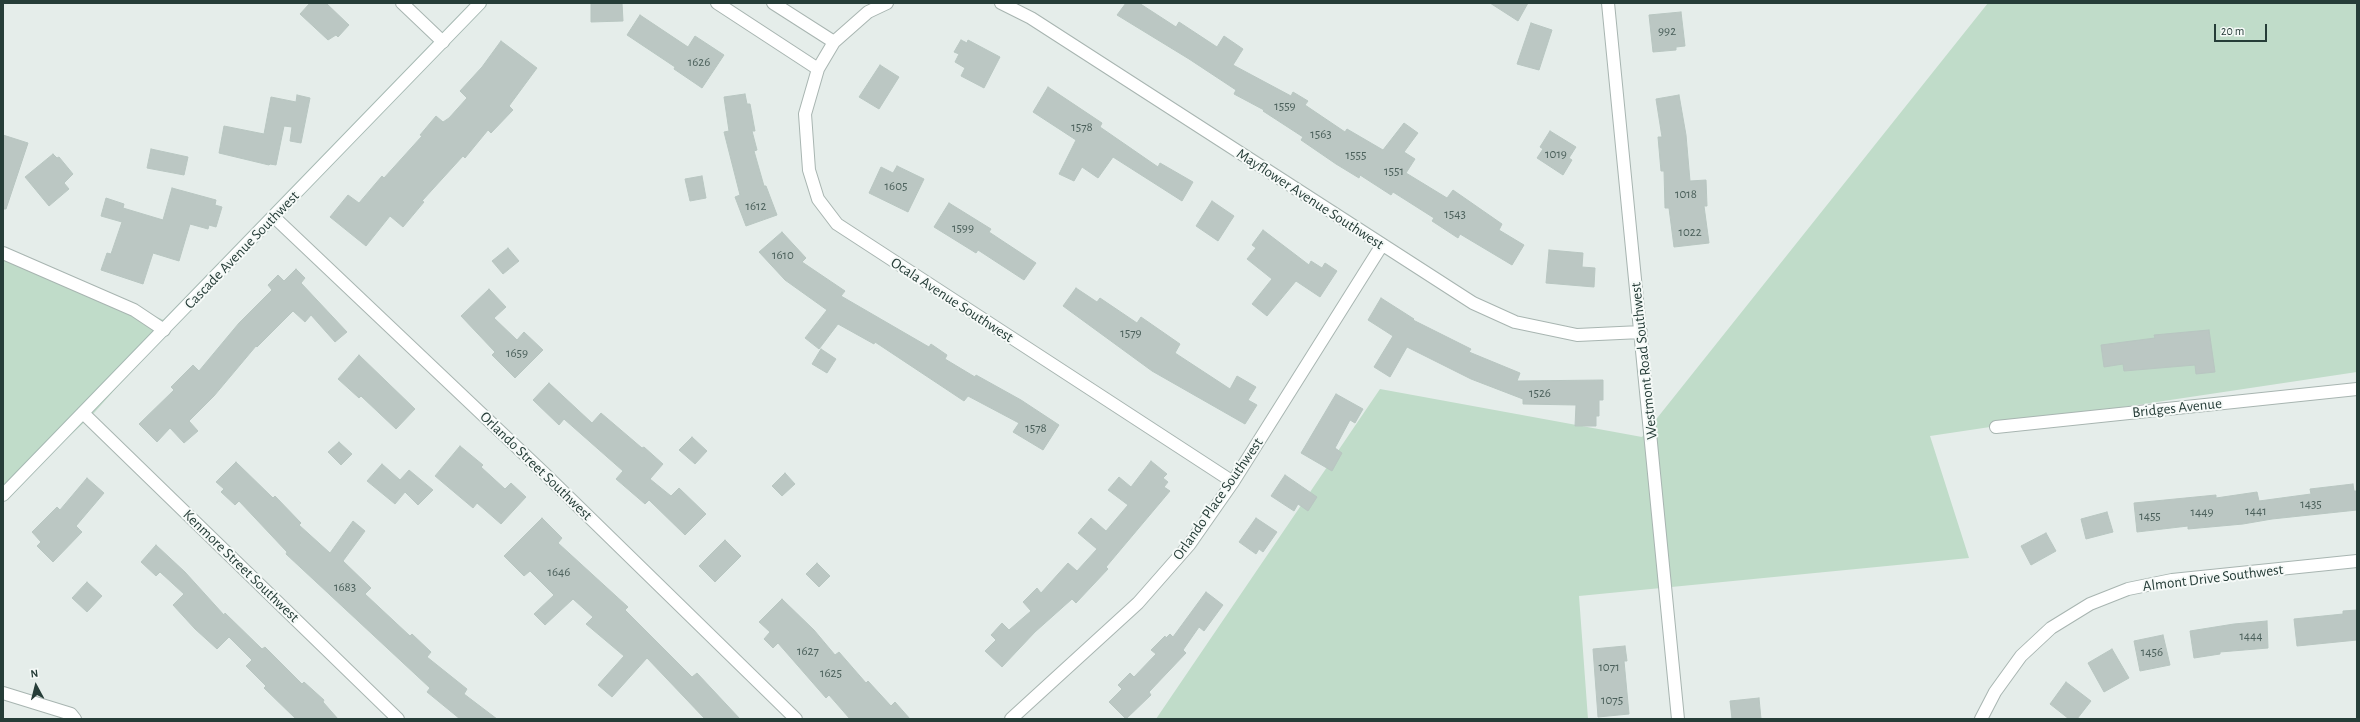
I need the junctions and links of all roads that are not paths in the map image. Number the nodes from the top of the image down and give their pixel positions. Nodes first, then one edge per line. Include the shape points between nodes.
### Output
1 (402, 3) edge
2 (480, 3) edge
3 (717, 3) edge
4 (773, 3) edge
5 (887, 3) edge
6 (1001, 3) edge
7 (1608, 3) edge
8 (443, 42) junction
9 (834, 42) junction
10 (818, 69) junction
11 (274, 217) junction
12 (1382, 245) junction
13 (3, 252) edge
14 (164, 330) junction
15 (1641, 332) junction
16 (2357, 389) edge
17 (83, 413) junction
18 (1996, 427) dead end
19 (1233, 482) junction
20 (3, 495) edge
21 (2357, 561) edge
22 (3, 693) edge
23 (75, 719) edge
24 (398, 719) edge
25 (796, 719) edge
26 (1012, 719) edge
27 (1678, 719) edge
28 (1981, 719) edge

1 - 8 street
2 - 8 street, Cascade Avenue Southwest
3 - 10 street
4 - 9 street
5 - 9 street via 868,12
6 - 12 street, Mayflower Avenue Southwest via 1031,18
7 - 15 street, Westmont Road Southwest
8 - 11 street, Cascade Avenue Southwest
9 - 10 street, Ocala Avenue Southwest
10 - 19 street, Ocala Avenue Southwest via 806,114 809,170 818,199 837,224
11 - 14 street, Cascade Avenue Southwest
11 - 25 street, Orlando Street Southwest via 538,468
12 - 15 street, Mayflower Avenue Southwest via 1472,303 1515,322 1577,335
12 - 19 street, Orlando Place Southwest
13 - 14 street via 134,310
14 - 17 street, Cascade Avenue Southwest
15 - 27 street, Westmont Road Southwest
16 - 18 street, Bridges Avenue
17 - 20 street, Cascade Avenue Southwest
17 - 24 street, Kenmore Street Southwest
19 - 26 street, Orlando Place Southwest via 1189,546 1138,603
21 - 28 street, Almont Drive Southwest via 2172,580 2128,589 2090,604 2051,628 2021,656 1995,692
22 - 23 street via 71,714

